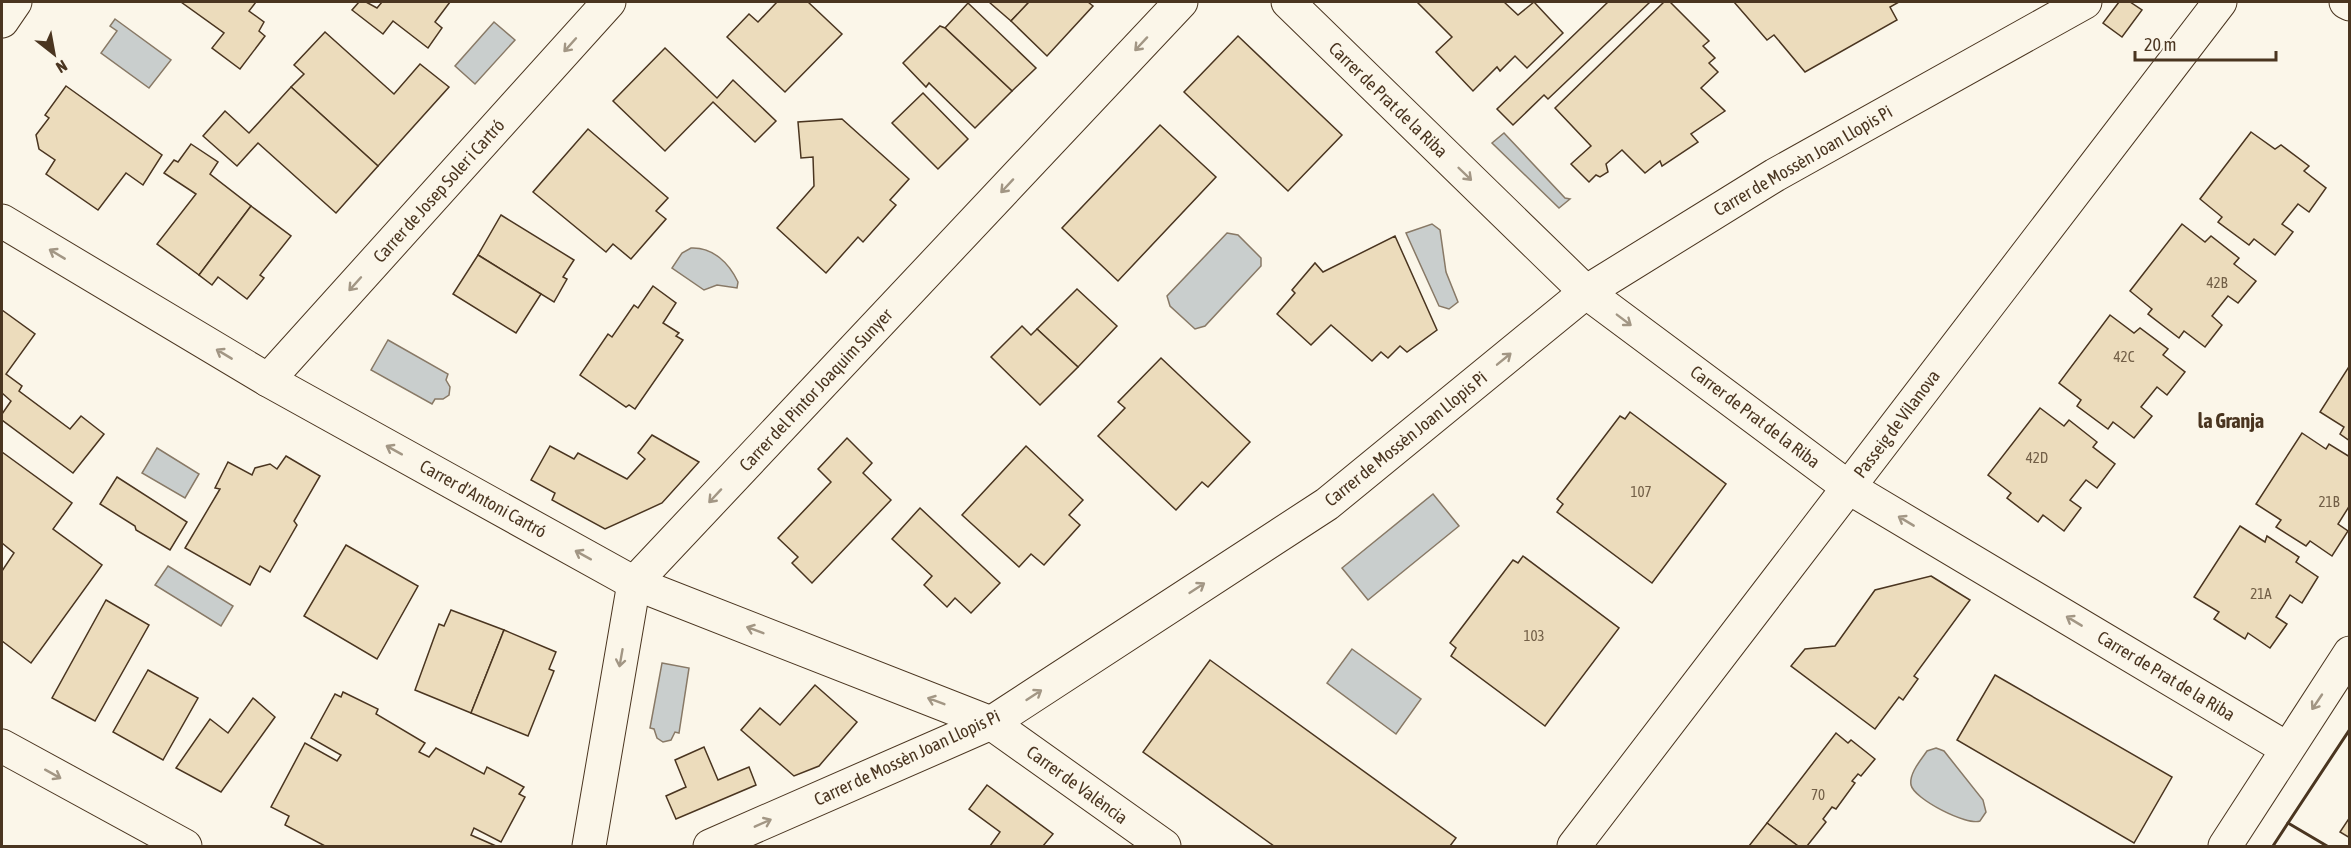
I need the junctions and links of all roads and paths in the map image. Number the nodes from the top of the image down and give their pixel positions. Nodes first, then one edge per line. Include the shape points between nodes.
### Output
1 (15, 2) edge
2 (609, 2) edge
3 (1181, 2) edge
4 (1288, 2) edge
5 (2085, 2) edge
6 (2220, 2) edge
7 (2, 21) edge
8 (2, 221) edge
9 (1586, 292) junction
10 (268, 380) junction
11 (1848, 487) junction
12 (634, 583) junction
13 (2349, 653) edge
14 (991, 723) junction
15 (2, 746) edge
16 (2286, 748) junction
17 (185, 846) edge
18 (589, 846) edge
19 (710, 846) edge
20 (1164, 846) edge
21 (1574, 846) edge
22 (2225, 846) edge

1 - 7 street
2 -> 10 street, Carrer de Josep Soler i Cartró
3 -> 12 street, Carrer del Pintor Joaquim Sunyer
4 -> 9 street, Carrer de Prat de la Riba
5 - 9 street, Carrer de Mossèn Joan Llopis Pi via 1775,175
6 - 11 street, Passeig de Vilanova
10 -> 8 street, Carrer d'Antoni Cartró
9 -> 11 street, Carrer de Prat de la Riba
14 -> 9 street, Carrer de Mossèn Joan Llopis Pi via 1327,504
12 -> 10 street, Carrer d'Antoni Cartró
16 -> 11 street, Carrer de Prat de la Riba
11 - 21 street, Passeig de Vilanova
14 -> 12 street, Carrer d'Antoni Cartró
12 -> 18 street
13 -> 16 street
19 -> 14 street, Carrer de Mossèn Joan Llopis Pi
14 - 20 street, Carrer de València
15 -> 17 street
16 - 22 street

